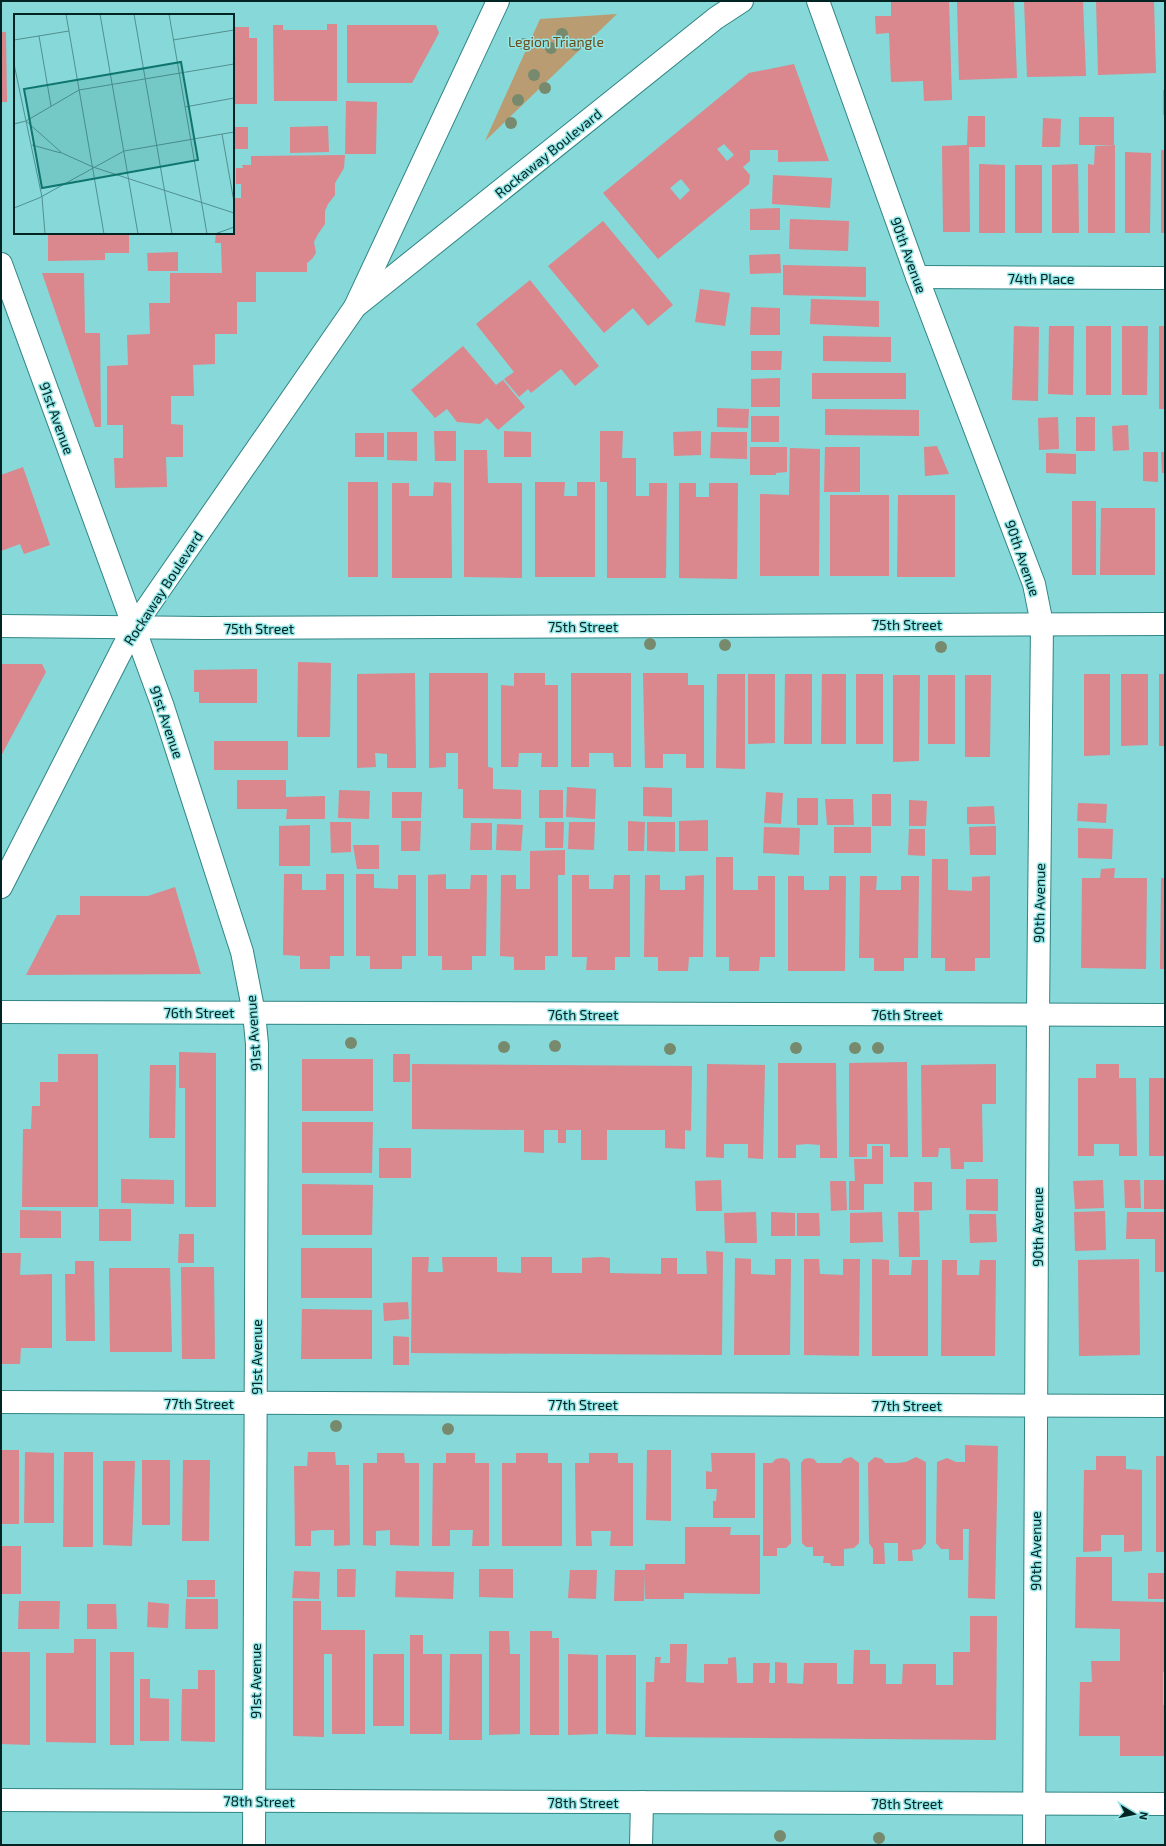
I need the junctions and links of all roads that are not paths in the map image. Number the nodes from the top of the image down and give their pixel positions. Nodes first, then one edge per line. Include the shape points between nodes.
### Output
1 (498, 1) edge
2 (742, 1) edge
3 (818, 1) edge
4 (1, 264) edge
5 (917, 277) junction
6 (1165, 278) edge
7 (355, 307) junction
8 (1042, 624) junction
9 (1165, 624) edge
10 (1, 626) edge
11 (133, 628) junction
12 (1, 887) edge
13 (1, 1012) edge
14 (254, 1013) junction
15 (1038, 1015) junction
16 (1165, 1015) edge
17 (1, 1402) edge
18 (256, 1403) junction
19 (1036, 1405) junction
20 (1165, 1406) edge
21 (1, 1800) edge
22 (255, 1801) junction
23 (642, 1802) junction
24 (1034, 1803) junction
25 (1165, 1804) edge
26 (254, 1845) edge
27 (641, 1845) edge
28 (1034, 1845) edge

1 - 7 street, Rockaway Boulevard
2 - 7 street, Rockaway Boulevard via 710,23
3 - 5 street, 90th Avenue
4 - 11 street, 91st Avenue
5 - 6 street, 74th Place
5 - 8 street, 90th Avenue via 1034,584
7 - 11 street, Rockaway Boulevard
8 - 9 street, 75th Street
8 - 11 street, 75th Street
8 - 15 street, 90th Avenue
10 - 11 street, 75th Street
11 - 12 street, Rockaway Boulevard
11 - 14 street, 91st Avenue via 162,704 242,952
13 - 14 street, 76th Street
14 - 15 street, 76th Street
14 - 18 street, 91st Avenue
15 - 16 street, 76th Street
15 - 19 street, 90th Avenue
17 - 18 street, 77th Street
18 - 19 street, 77th Street
18 - 22 street, 91st Avenue
19 - 20 street, 77th Street
19 - 24 street, 90th Avenue
21 - 22 street, 78th Street
22 - 23 street, 78th Street
22 - 26 street, 91st Avenue
23 - 24 street, 78th Street
23 - 27 street
24 - 25 street, 78th Street
24 - 28 street, 90th Avenue

